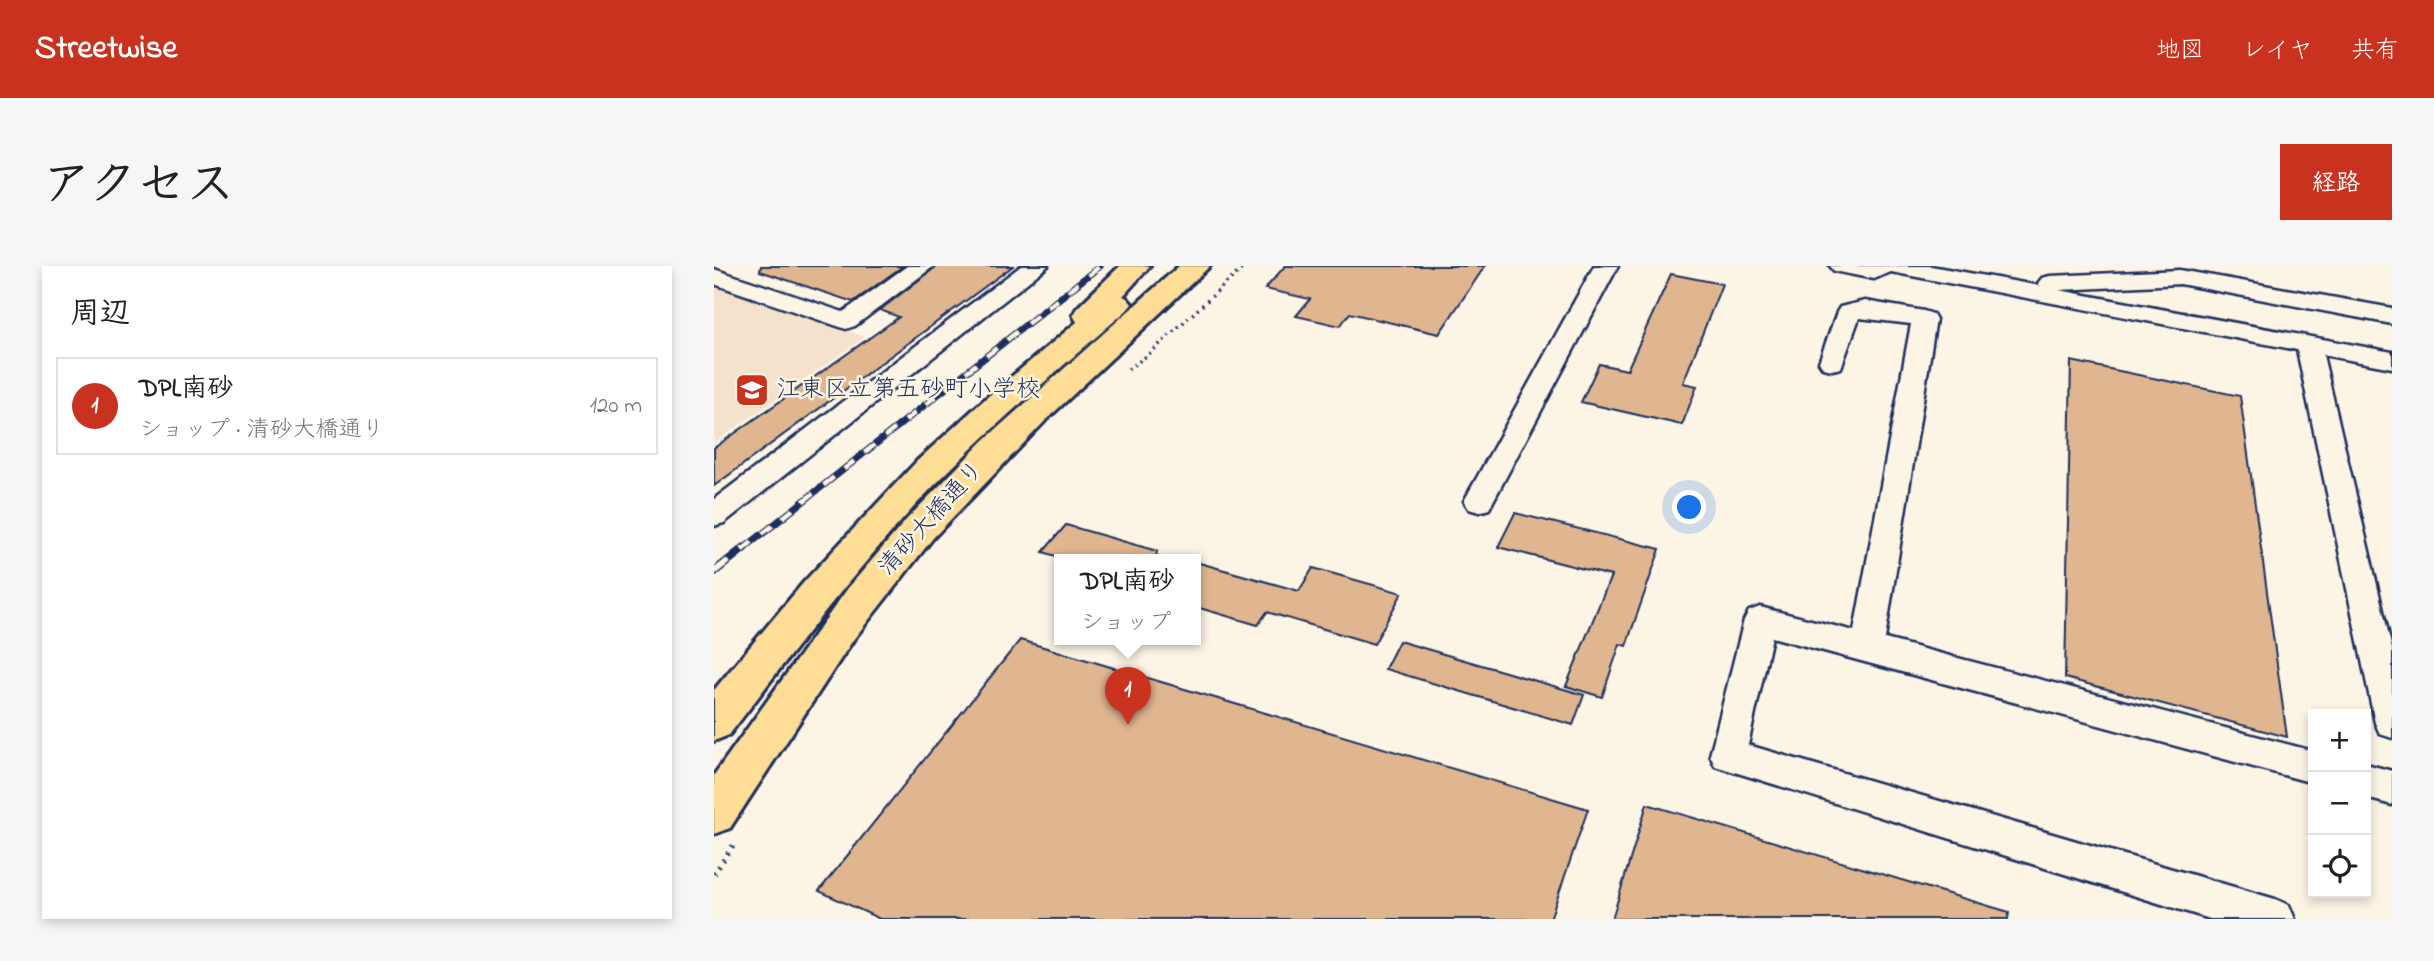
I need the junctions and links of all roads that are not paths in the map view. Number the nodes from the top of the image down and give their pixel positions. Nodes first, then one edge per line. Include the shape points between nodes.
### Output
1 (922, 266) edge
2 (1037, 266) edge
3 (1136, 266) edge
4 (1161, 266) edge
5 (1196, 266) edge
6 (1222, 266) edge
7 (1605, 266) edge
8 (1842, 266) edge
9 (1885, 266) edge
10 (1894, 266) edge
11 (714, 276) edge
12 (1996, 285) junction
13 (2392, 316) edge
14 (2308, 344) junction
15 (2392, 360) edge
16 (1832, 362) dead end
17 (1062, 387) junction
18 (1016, 389) junction
19 (1479, 501) dead end
20 (714, 516) edge
21 (1867, 649) junction
22 (714, 722) edge
23 (2392, 723) edge
24 (2308, 766) edge
25 (2371, 782) edge
26 (2392, 788) edge
27 (726, 826) edge
28 (2275, 919) edge

1 - 11 street via 846,321
2 - 20 street
3 - 18 main road
4 - 18 main road, 清砂大橋通り
5 - 17 main road, 清砂大橋通り
6 - 17 main road
7 - 19 street
8 - 9 street via 1874,272
10 - 12 street
12 - 13 street via 2180,276
12 - 14 street
14 - 15 street
14 - 23 street
16 - 21 street via 1849,312 1865,309 1924,319
17 - 27 main road, 清砂大橋通り via 965,480 885,570 809,670
18 - 22 main road, 清砂大橋通り via 928,470 835,570
21 - 24 street
21 - 28 street via 1760,620 1728,755
25 - 26 street

